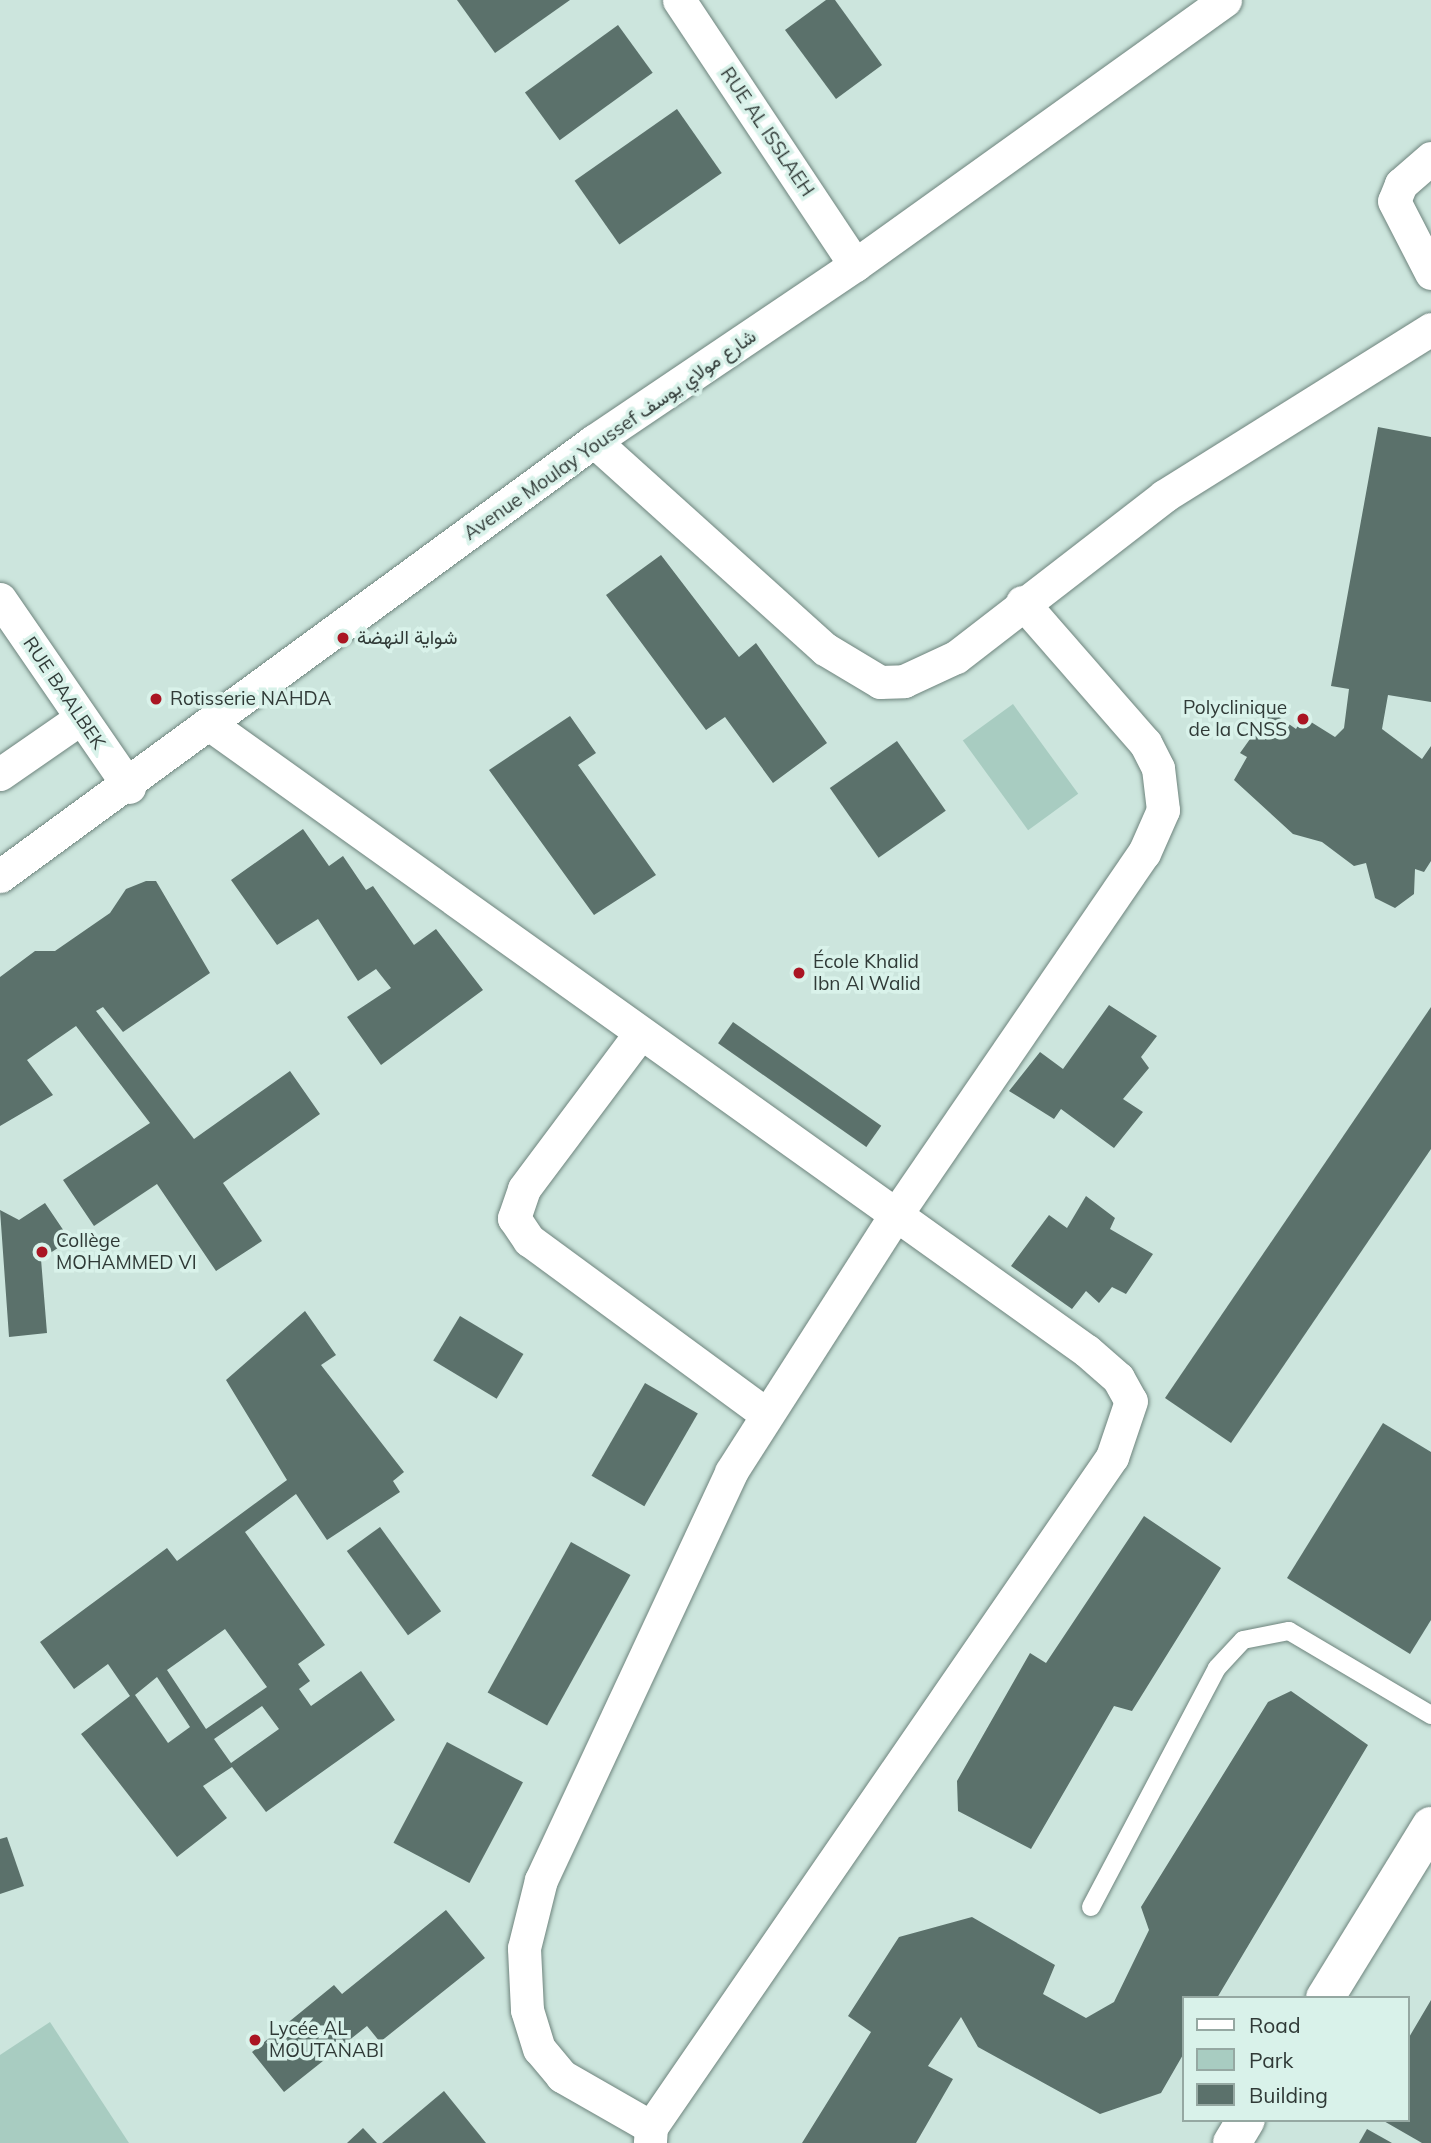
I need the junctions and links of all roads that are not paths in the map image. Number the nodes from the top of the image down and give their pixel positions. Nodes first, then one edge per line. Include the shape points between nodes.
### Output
1 (679, 0) edge
2 (1225, 0) edge
3 (1431, 158) edge
4 (855, 265) junction
5 (1431, 273) edge
6 (1431, 329) edge
7 (594, 441) junction
8 (0, 599) edge
9 (1022, 602) junction
10 (81, 718) junction
11 (212, 726) junction
12 (0, 774) edge
13 (129, 787) junction
14 (0, 876) edge
15 (639, 1035) junction
16 (895, 1216) junction
17 (766, 1415) junction
18 (1431, 1715) edge
19 (1431, 1826) edge
20 (1091, 1907) dead end
21 (1326, 1996) edge
22 (1245, 2122) edge
23 (651, 2135) edge
24 (1232, 2143) edge

1 - 4 street, RUE AL ISSLAEH
2 - 4 street, Avenue Moulay Youssef شارع مولاي يوسف
3 - 5 street via 1401,184 1394,201
4 - 7 street, Avenue Moulay Youssef شارع مولاي يوسف
6 - 9 street via 1164,496
7 - 9 street via 825,649 880,682 925,675
7 - 11 street, Avenue Moulay Youssef شارع مولاي يوسف
8 - 10 street, RUE BAALBEK
9 - 16 street via 1145,743 1158,768 1163,810 1144,853
10 - 12 street
10 - 13 street, RUE BAALBEK
11 - 13 street, Avenue Moulay Youssef شارع مولاي يوسف
11 - 15 street
13 - 14 street, Avenue Moulay Youssef شارع مولاي يوسف
15 - 16 street
15 - 17 street via 524,1189 514,1218 529,1240
16 - 17 street
16 - 23 street via 1118,1378 1131,1401 1129,1422 1112,1457
17 - 23 street via 708,1517 561,1834 526,1929 527,2010 539,2049 562,2076
18 - 20 lane via 1289,1631 1243,1640 1217,1668
19 - 21 main road
22 - 24 main road

